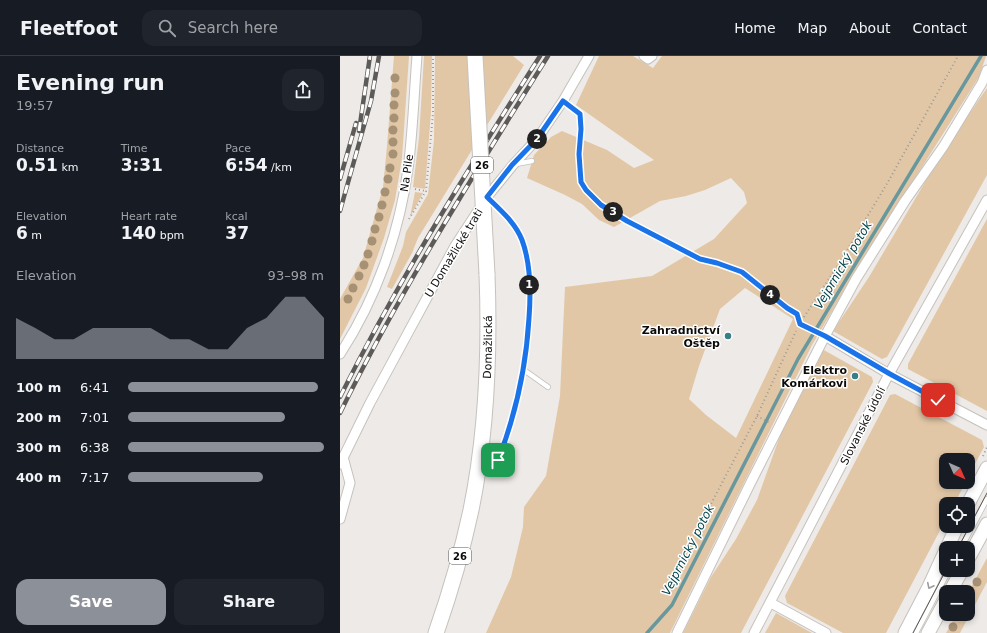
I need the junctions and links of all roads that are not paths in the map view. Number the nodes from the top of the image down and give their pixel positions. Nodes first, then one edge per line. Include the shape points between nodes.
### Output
1 (417, 56) edge
2 (475, 56) edge
3 (589, 56) edge
4 (644, 56) edge
5 (652, 56) edge
6 (987, 70) edge
7 (532, 161) dead end
8 (512, 165) junction
9 (487, 197) junction
10 (987, 200) edge
11 (800, 324) road end
12 (823, 335) junction
13 (340, 354) edge
14 (890, 374) junction
15 (548, 387) dead end
16 (987, 425) edge
17 (341, 461) edge
18 (987, 468) edge
19 (972, 497) edge
20 (987, 499) edge
21 (340, 519) edge
22 (987, 524) edge
23 (965, 541) edge
24 (975, 546) edge
25 (939, 565) edge
26 (945, 577) edge
27 (771, 604) junction
28 (939, 613) edge
29 (436, 633) edge
30 (677, 633) edge
31 (754, 633) edge
32 (826, 633) edge
33 (905, 633) edge
34 (916, 633) edge
35 (928, 633) edge

1 - 13 street, Na Pile via 408,169 394,236 376,285
2 - 29 main road, Domažlická / 26, bridge via 487,274 488,378 471,511 455,576
3 - 8 street, U Domažlické trati via 537,139
4 - 5 street via 648,59
6 - 12 street via 982,83 943,147 905,202
7 - 8 lane
8 - 9 street, U Domažlické trati
9 - 15 lane via 508,218 521,238 528,264 530,300 524,370
9 - 17 street, U Domažlické trati via 429,294
10 - 14 street, Slovanské údolí
11 - 12 lane
12 - 14 street
12 - 30 street
14 - 16 street
14 - 27 street, Slovanské údolí
17 - 21 street via 350,483
18 - 19 main road
20 - 23 lane
22 - 24 main road
25 -> 33 main road
26 - 34 lane
27 - 31 street, Slovanské údolí
27 - 32 street
28 - 35 main road

